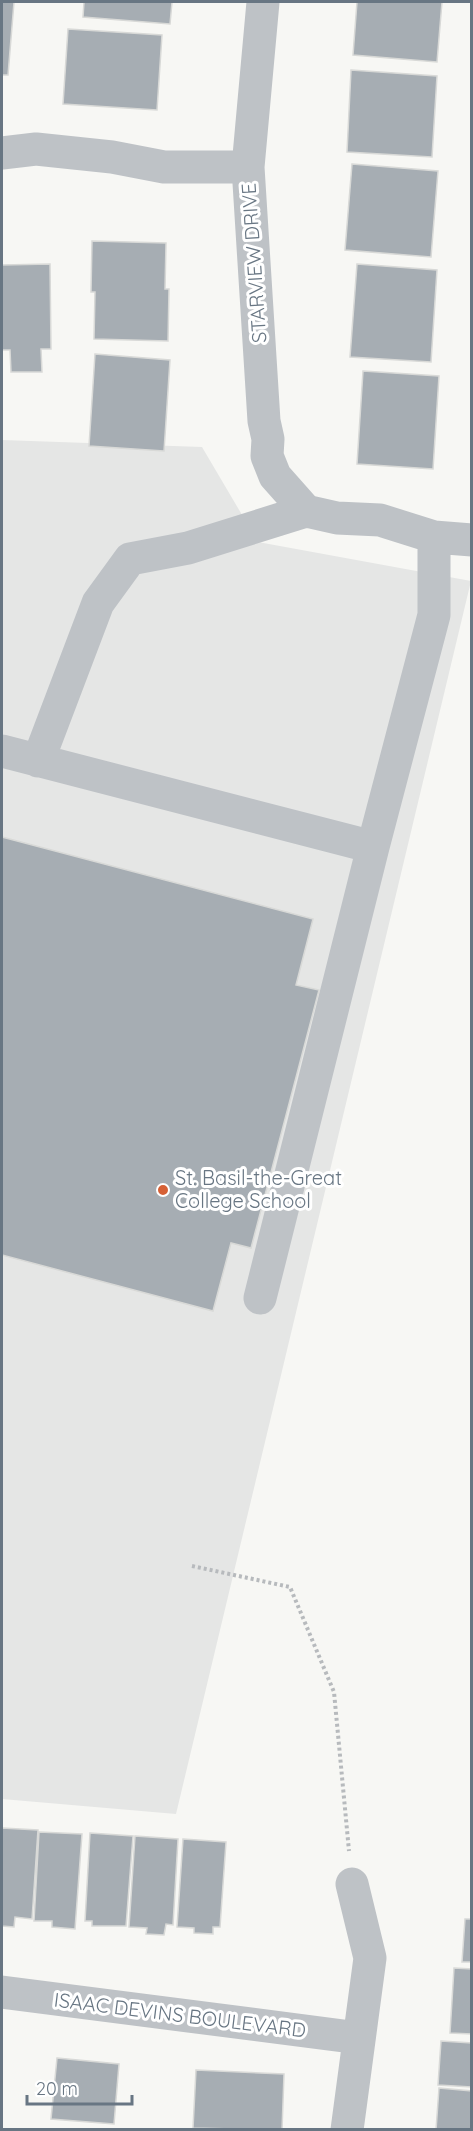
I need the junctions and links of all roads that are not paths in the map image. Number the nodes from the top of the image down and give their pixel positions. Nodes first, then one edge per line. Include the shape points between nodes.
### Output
1 (263, 2) edge
2 (2, 153) edge
3 (248, 167) junction
4 (306, 511) junction
5 (434, 537) junction
6 (471, 540) edge
7 (2, 752) edge
8 (38, 761) junction
9 (373, 847) junction
10 (260, 1298) dead end
11 (352, 1884) road end
12 (2, 1992) edge
13 (359, 2038) junction
14 (347, 2130) edge

1 - 3 street, STARVIEW DRIVE
2 - 3 street via 36,149 164,167
3 - 4 street, STARVIEW DRIVE via 267,456 275,476
4 - 5 street via 337,518 380,520
4 - 8 street via 188,548 130,559 98,603
5 - 6 street
5 - 9 street via 434,615
7 - 8 street
8 - 9 street
9 - 10 street
11 - 13 street via 370,1958
12 - 13 street, ISAAC DEVINS BOULEVARD
13 - 14 street

